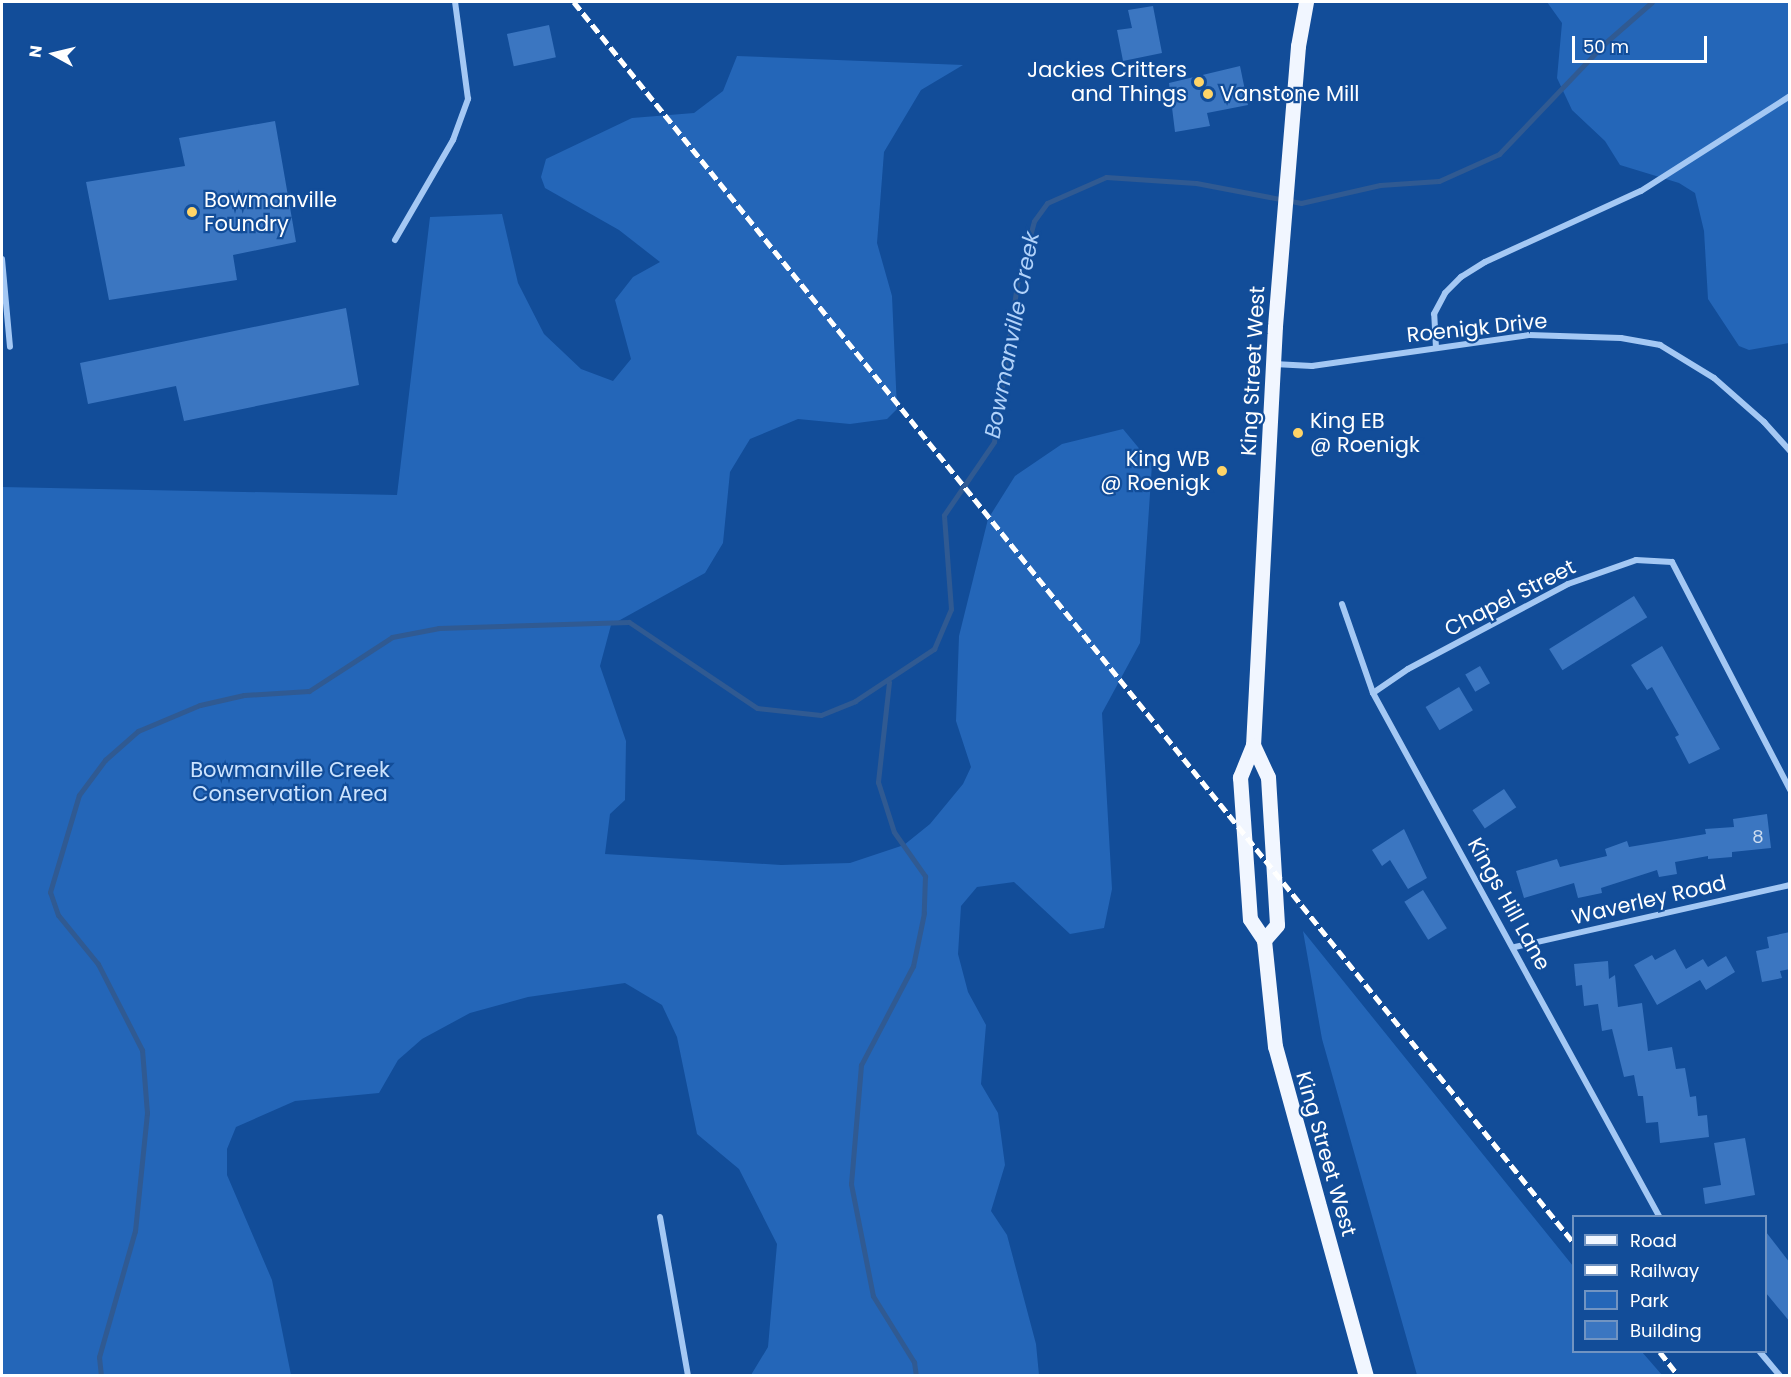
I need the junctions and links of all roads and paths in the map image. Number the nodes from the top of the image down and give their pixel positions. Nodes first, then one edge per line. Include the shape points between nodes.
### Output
1 (455, 2) edge
2 (1306, 2) edge
3 (1790, 96) edge
4 (395, 240) dead end
5 (2, 259) edge
6 (10, 347) dead end
7 (1436, 348) junction
8 (1274, 364) junction
9 (1790, 451) edge
10 (1342, 604) dead end
11 (1373, 693) junction
12 (1253, 745) junction
13 (1790, 790) edge
14 (1790, 885) edge
15 (1264, 940) junction
16 (1515, 947) junction
17 (1658, 1215) edge
18 (660, 1217) dead end
19 (1761, 1353) edge
20 (688, 1376) edge
21 (1366, 1376) edge
22 (1780, 1376) edge

1 - 4 street via 468,99 453,140
2 - 8 main road, King Street West via 1298,46
3 - 7 street via 1641,191 1485,262 1461,277 1445,293 1434,314
5 - 6 street
7 - 8 street, Roenigk Drive via 1312,366
7 - 9 street, Roenigk Drive via 1529,335 1621,338 1660,345 1714,378
8 - 12 main road, King Street West
10 - 11 street, Kings Hill Lane
11 - 13 street, Chapel Street via 1408,669 1568,584 1636,560 1672,562
11 - 16 street, Kings Hill Lane
12 - 15 main road, King Street West via 1240,777 1250,919
12 - 15 main road, King Street West via 1268,777 1277,913 1277,925
14 - 16 street, Waverley Road
15 - 21 main road, King Street West via 1275,1046
16 - 17 street, Kings Hill Lane
18 - 20 street
19 - 22 street

